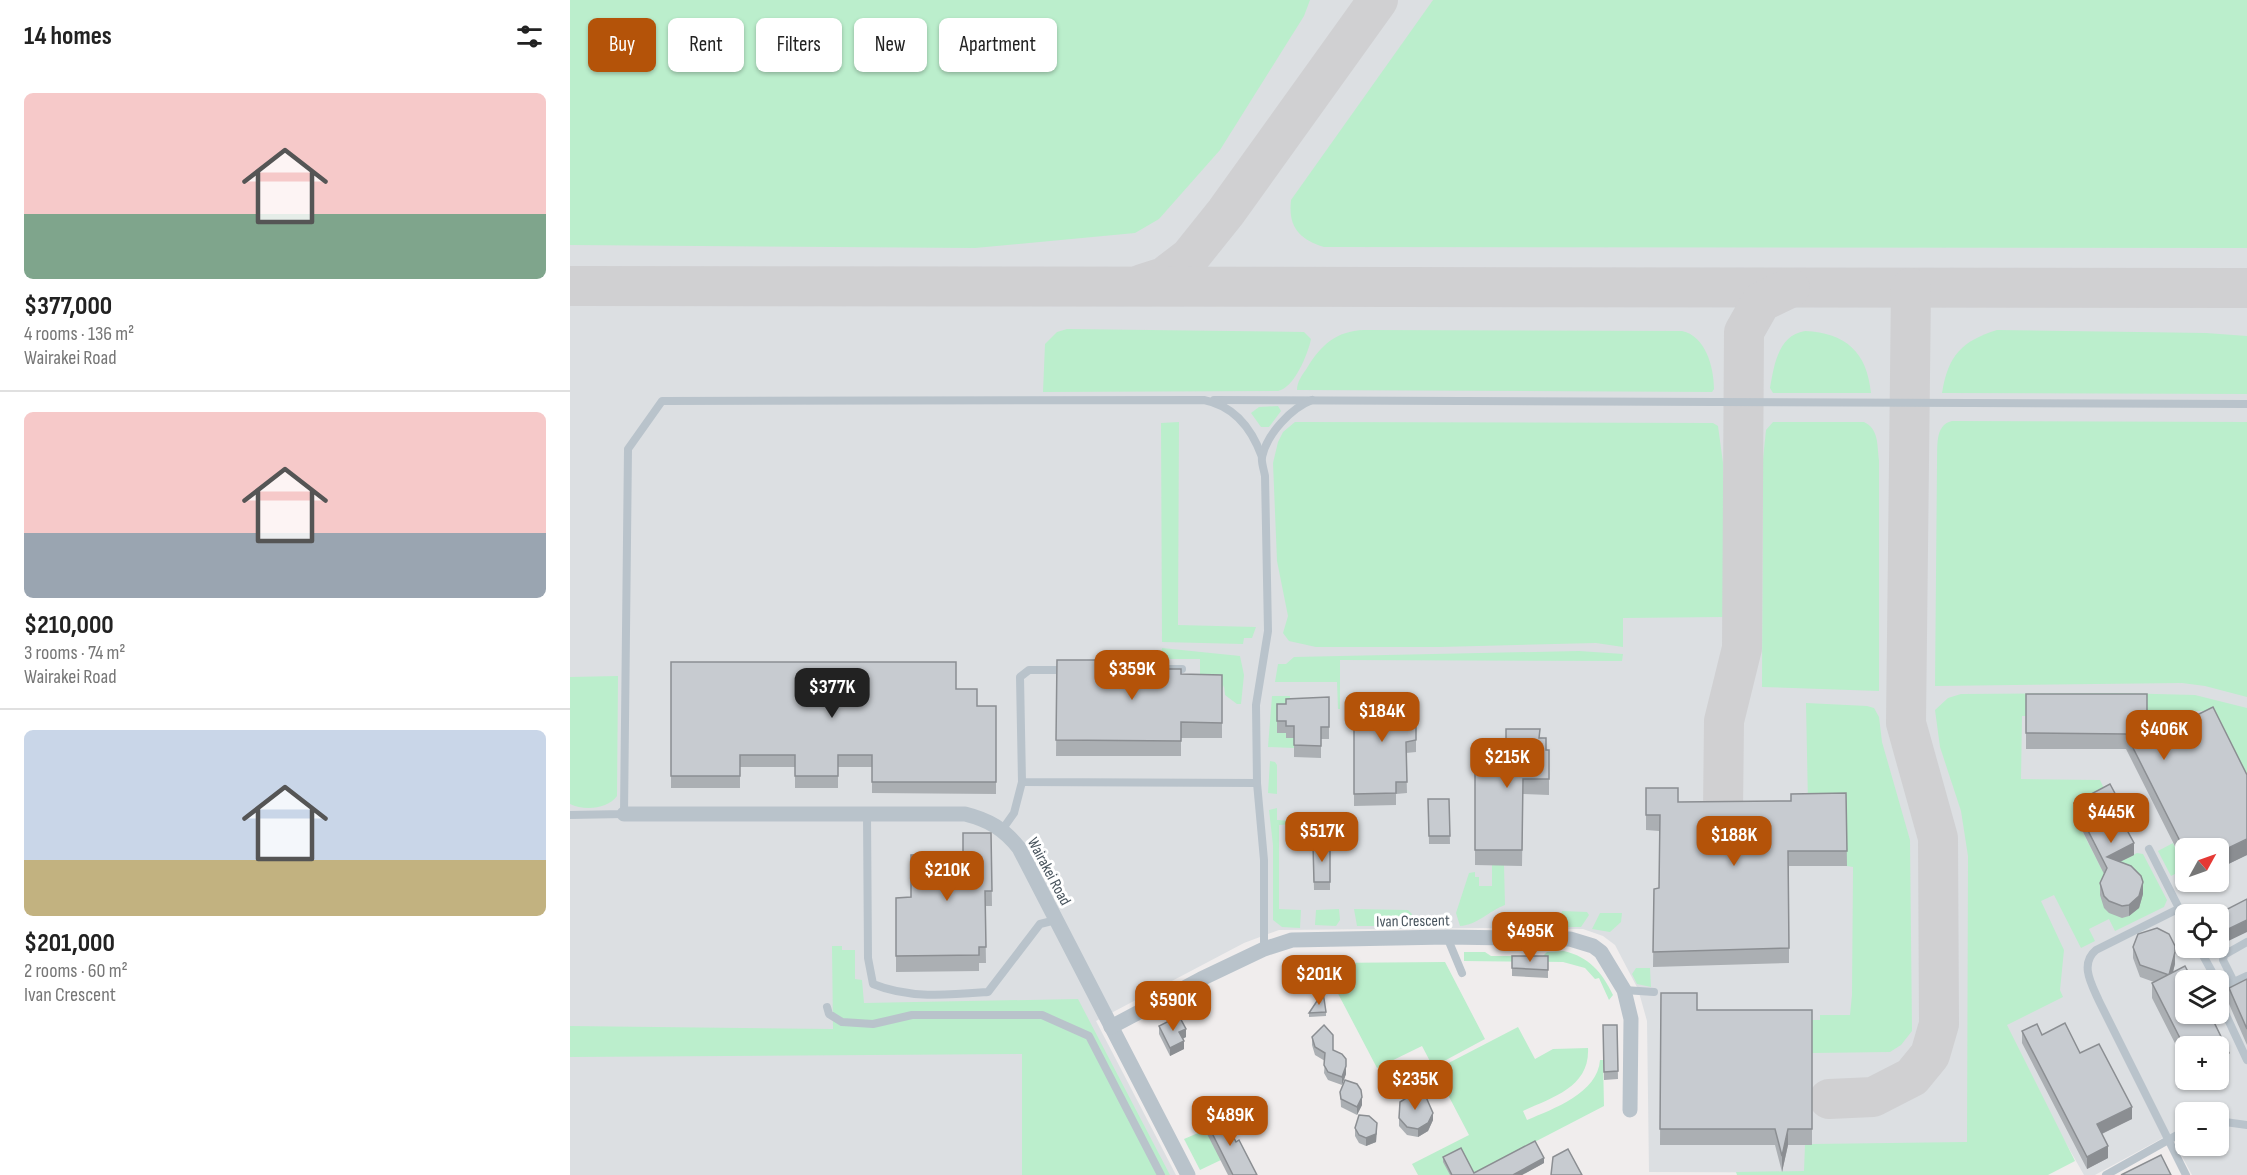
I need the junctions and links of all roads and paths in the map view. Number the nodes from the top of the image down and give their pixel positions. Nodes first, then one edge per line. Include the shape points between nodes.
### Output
1 (1315, 399) junction
2 (1204, 400) junction
3 (2247, 404) edge
4 (1262, 458) junction
5 (1124, 669) edge
6 (1182, 669) edge
7 (1076, 670) edge
8 (1022, 782) junction
9 (1257, 783) junction
10 (624, 814) junction
11 (867, 814) junction
12 (570, 815) edge
13 (1002, 830) junction
14 (2149, 849) dead end
15 (2176, 904) edge
16 (2175, 910) edge
17 (1056, 920) junction
18 (1447, 937) junction
19 (2247, 942) edge
20 (1264, 949) junction
21 (1462, 973) dead end
22 (2247, 976) edge
23 (2229, 982) edge
24 (2234, 982) junction
25 (1624, 990) junction
26 (1654, 992) dead end
27 (827, 1007) dead end
28 (2229, 1022) edge
29 (1112, 1027) junction
30 (2247, 1060) edge
31 (1630, 1110) dead end
32 (2229, 1123) edge
33 (2247, 1125) edge
34 (2175, 1136) edge
35 (2169, 1139) junction
36 (1161, 1175) edge
37 (1188, 1175) edge
38 (2106, 1175) edge
39 (2186, 1175) edge

1 - 2 lane
1 - 3 lane
1 - 4 lane via 1297,408 1281,424
2 - 4 lane via 1221,404 1243,422
2 - 10 lane via 662,400 627,449
4 - 9 lane via 1268,631 1256,705
5 - 6 lane
7 - 8 lane via 1029,670 1020,677
8 - 9 lane
8 - 13 lane via 1014,813
9 - 20 lane via 1264,860
10 - 11 street, Wairakei Road
10 - 12 lane
11 - 13 street, Wairakei Road via 965,814
11 - 17 lane via 868,958 873,984 890,991 941,995 988,992 1040,924
13 - 17 street, Wairakei Road via 1019,849
14 - 15 lane
16 - 35 lane via 2096,950 2088,960 2088,974 2099,1001
17 - 29 street, Wairakei Road
18 - 20 street, Ivan Crescent via 1305,939
18 - 21 lane
18 - 25 street, Ivan Crescent via 1581,941 1602,952
19 - 24 lane via 2224,955
20 - 29 street, Ivan Crescent
22 - 24 lane
23 - 24 lane
25 - 26 lane
25 - 31 street, Ivan Crescent via 1631,1019
27 - 36 lane via 829,1014 842,1022 884,1023 912,1015 1042,1015 1079,1030 1089,1036
28 - 30 lane
29 - 37 street, Wairakei Road
32 - 33 lane
34 - 35 lane
35 - 38 lane
35 - 39 lane

